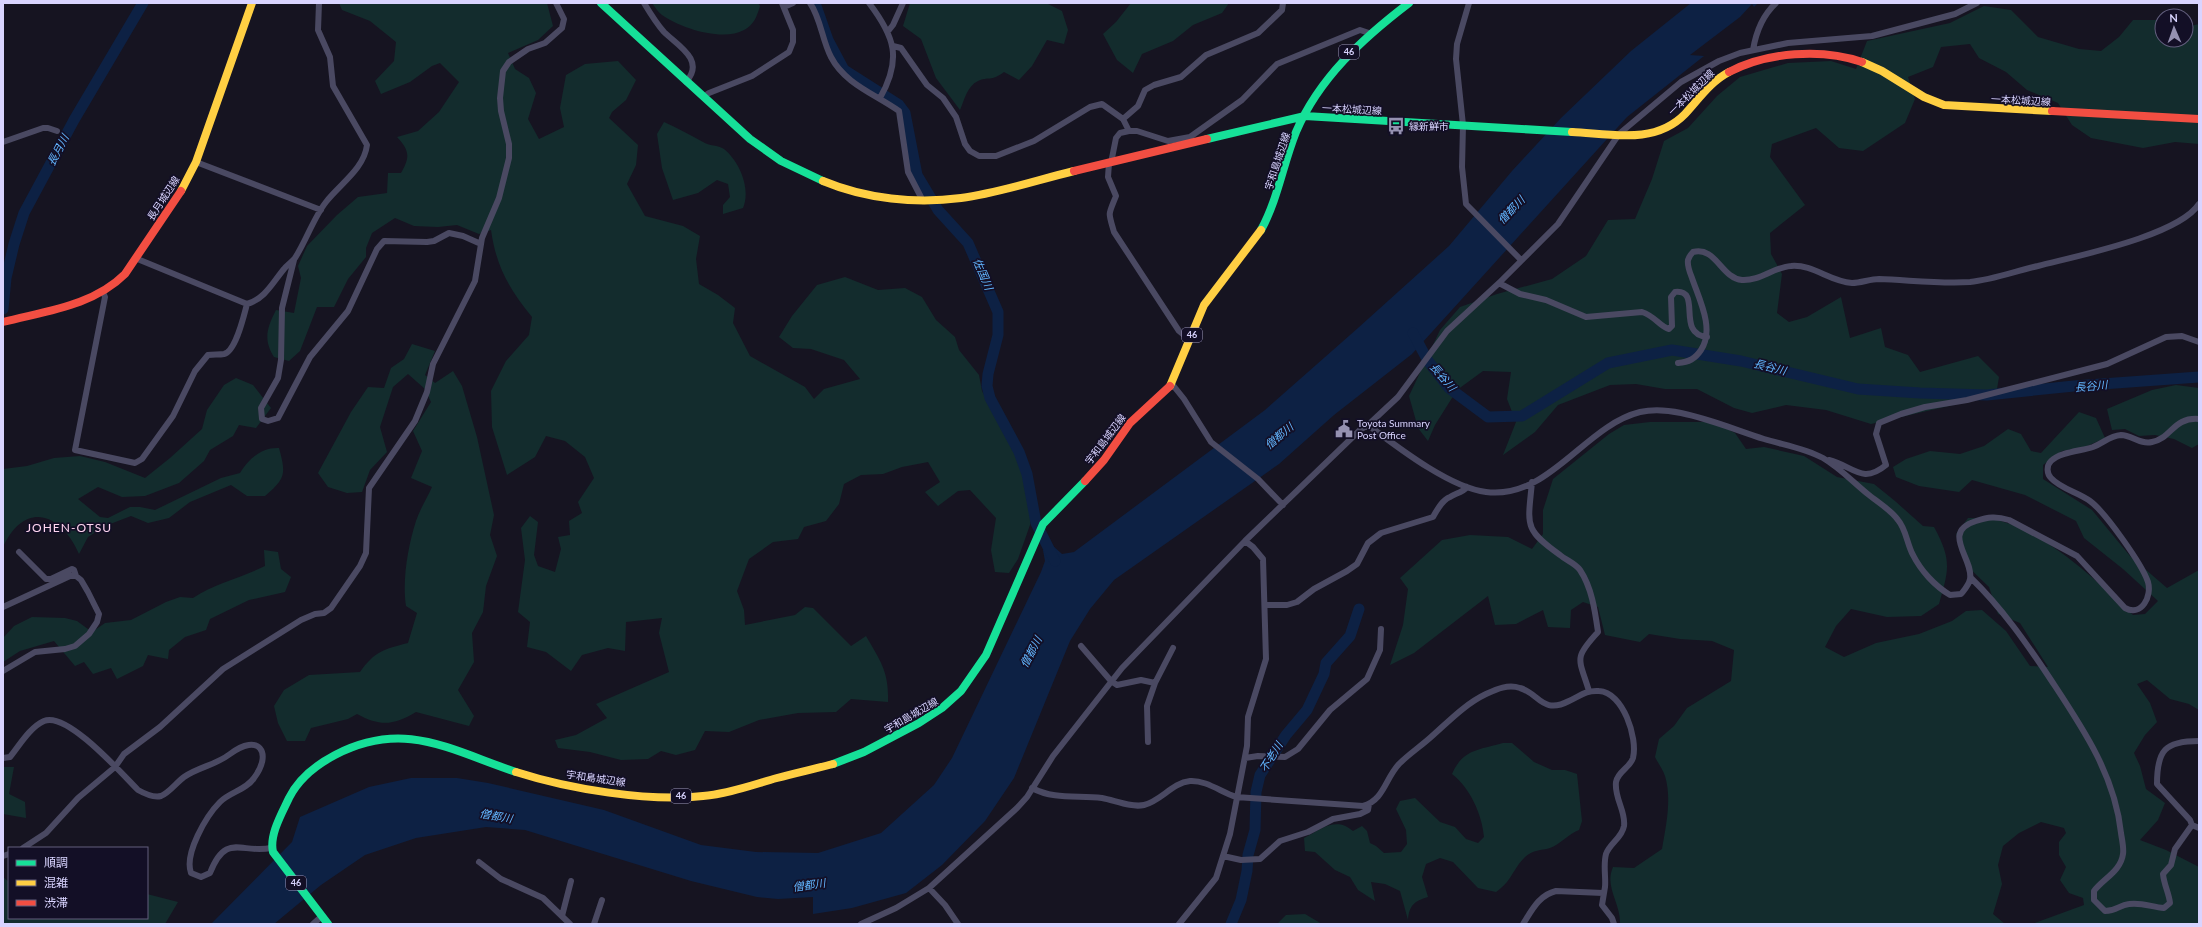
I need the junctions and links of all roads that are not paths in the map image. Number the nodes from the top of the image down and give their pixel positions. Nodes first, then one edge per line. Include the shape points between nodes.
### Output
1 (252, 3) edge
2 (319, 3) edge
3 (556, 3) edge
4 (601, 3) edge
5 (644, 3) edge
6 (792, 3) edge
7 (810, 3) edge
8 (869, 3) edge
9 (903, 3) edge
10 (1283, 3) edge
11 (1409, 3) edge
12 (1469, 3) edge
13 (1776, 3) edge
14 (1977, 3) edge
15 (783, 5) edge
16 (889, 30) junction
17 (1369, 33) junction
18 (893, 46) junction
19 (1753, 50) junction
20 (686, 82) junction
21 (703, 97) junction
22 (880, 98) junction
23 (1305, 116) junction
24 (1123, 119) junction
25 (2199, 119) edge
26 (1463, 126) junction
27 (56, 131) dead end
28 (1129, 131) junction
29 (1619, 134) junction
30 (3, 142) edge
31 (196, 162) junction
32 (1110, 163) junction
33 (923, 201) junction
34 (2199, 204) edge
35 (320, 210) junction
36 (481, 244) junction
37 (135, 258) junction
38 (294, 260) junction
39 (1521, 260) junction
40 (1499, 284) junction
41 (103, 292) junction
42 (247, 304) junction
43 (6, 321) edge
44 (1707, 337) junction
45 (1190, 340) junction
46 (2199, 342) edge
47 (1678, 363) dead end
48 (1172, 384) junction
49 (2199, 419) edge
50 (1367, 426) junction
51 (1823, 458) junction
52 (1532, 482) junction
53 (1467, 487) junction
54 (1283, 505) junction
55 (1245, 541) junction
56 (19, 552) dead end
57 (76, 576) junction
58 (1971, 578) junction
59 (1266, 605) junction
60 (3, 607) edge
61 (1381, 628) dead end
62 (1081, 646) dead end
63 (1173, 648) dead end
64 (3, 671) edge
65 (1111, 681) junction
66 (1154, 683) junction
67 (1589, 691) junction
68 (2199, 741) edge
69 (1148, 742) dead end
70 (3, 758) edge
71 (1245, 758) junction
72 (115, 767) junction
73 (1032, 788) junction
74 (1236, 797) junction
75 (1369, 804) junction
76 (2192, 825) junction
77 (2199, 828) edge
78 (25, 847) edge
79 (272, 850) junction
80 (1223, 856) junction
81 (479, 862) dead end
82 (571, 881) dead end
83 (929, 888) junction
84 (1603, 893) junction
85 (602, 900) dead end
86 (320, 915) junction
87 (562, 916) junction
88 (313, 924) edge
89 (328, 924) edge
90 (570, 924) edge
91 (594, 924) edge
92 (861, 924) edge
93 (958, 924) edge
94 (1179, 924) edge
95 (1523, 924) edge
96 (1614, 924) edge

1 - 31 main road, 長月城辺線
2 - 35 street via 318,30 330,56 333,86 367,145 360,164
3 - 36 street via 564,19 562,28 545,43 528,49 509,62 504,71 500,98 510,158 499,198
4 - 20 main road, 一本松城辺線
5 - 20 street via 666,34 687,51 692,62 691,76
6 - 15 street
7 - 22 street via 837,68 846,78
8 - 16 street
9 - 16 street
10 - 24 street via 1282,10 1258,33 1206,55 1181,77 1154,84 1145,90 1138,106
11 - 17 main road, 宇和島城辺線 / 46
12 - 26 street via 1457,44 1456,59
13 - 19 street via 1757,31
14 - 19 street via 1955,14 1872,36 1788,43
15 - 21 street via 793,30 793,42 788,52 752,76
16 - 18 street
17 - 23 main road, 宇和島城辺線 / 46 via 1328,76
17 - 28 street via 1360,30 1277,64 1242,100 1190,137 1168,141
18 - 22 street via 889,79
18 - 24 street via 901,48 927,85 943,98 956,117 965,144 970,151 979,156 996,156 1034,142 1090,106 1102,104
19 - 29 street via 1719,61 1681,82
20 - 21 main road, 一本松城辺線
21 - 33 main road, 一本松城辺線 via 758,146 802,172 857,193
22 - 33 street via 899,112 908,172
23 - 26 main road, 一本松城辺線
23 - 32 main road, 一本松城辺線
23 - 45 main road, 宇和島城辺線 / 46 via 1264,225 1254,242 1210,295
24 - 28 street
25 - 29 main road, 一本松城辺線 via 1944,105 1927,100 1873,66 1858,61 1806,54 1741,66 1710,85 1673,124 1662,131 1643,136
26 - 29 main road, 一本松城辺線
26 - 39 street via 1462,168 1466,204
27 - 30 street via 43,128
28 - 32 street via 1120,133 1116,138
29 - 39 street via 1558,224
31 - 35 street
31 - 37 main road, 長月城辺線 via 179,194
32 - 33 main road, 一本松城辺線 via 962,198
32 - 45 street via 1108,177 1116,196 1109,213 1114,232 1183,337
34 - 44 street via 2184,219 2114,247 1970,282 1877,279 1851,283 1833,279 1803,266 1791,266 1752,279 1741,280 1732,278 1709,253 1700,250 1693,252 1688,259 1688,268 1704,314
35 - 38 street
36 - 38 street via 449,233 427,242 384,241 377,249 348,311 310,357 278,418 268,421 262,419 261,408 278,378 282,308
36 - 72 street via 475,281 433,364 427,392 415,421 369,488 366,553 331,608 324,613 301,620 223,669 160,727 124,754
37 - 41 main road, 長月城辺線 via 125,274
37 - 42 street
38 - 42 street via 268,291
39 - 40 street
40 - 44 street via 1586,317 1642,312 1656,318 1669,329 1672,326 1671,297 1675,292 1681,291 1688,299 1690,323 1694,332 1698,336
40 - 50 street via 1447,331 1398,398
41 - 42 street via 105,297 75,450 129,463 138,461 146,454 173,416 195,371 208,355 229,352 237,337
41 - 43 main road, 長月城辺線 via 82,302
44 - 47 street via 1704,347 1695,358
45 - 48 main road, 宇和島城辺線 / 46
46 - 51 street via 2182,336 2166,337 2107,364 1901,414 1879,423 1876,434 1885,462 1870,475 1861,475 1841,463
48 - 54 street via 1211,442 1258,479
48 - 79 main road, 宇和島城辺線 / 46 via 1122,430 1100,466 1052,512 1040,531 975,676 934,715 876,746 851,758 729,792 692,797 613,791 551,782 507,770 432,743 409,738 379,737 363,742 310,770 290,795 272,840
49 - 58 street via 2191,418 2178,423 2166,435 2153,442 2144,443 2126,436 2109,437 2098,445 2058,457 2050,462 2047,468 2049,476 2056,483 2096,506 2133,555 2149,587 2147,600 2140,609 2130,611 2125,608 2078,556 2009,520 1997,517 1970,522 1963,528 1959,537 1960,548
50 - 53 street via 1414,459
50 - 54 street
51 - 52 street via 1720,422 1680,413 1648,410 1628,416 1605,429 1562,463
51 - 58 street via 1900,521 1913,556 1929,579 1940,589 1950,595 1961,594 1968,587
52 - 53 street via 1496,493
52 - 67 street via 1529,514 1531,528 1544,544 1579,568 1594,606 1598,632 1581,653 1580,659
53 - 59 street via 1464,491 1448,497 1433,517 1381,533 1368,543 1357,564 1314,588 1297,602 1288,605
54 - 55 street
55 - 59 street via 1254,547 1263,560
55 - 65 street
56 - 57 street via 46,579 72,569
57 - 60 street via 70,576
57 - 64 street via 81,580 99,614 89,634 75,646 35,652
58 - 76 street via 1990,596 2035,656 2084,731 2104,771 2118,814 2124,854 2120,864 2094,891 2094,900 2098,906 2105,911 2115,911 2127,904 2140,903 2164,908 2170,903 2163,874 2171,865 2175,849
59 - 71 street via 1266,659 1248,717
61 - 71 street via 1380,650 1367,679 1330,710 1298,749 1285,757
62 - 65 street
63 - 66 street
65 - 66 street via 1117,685 1141,680
65 - 73 street via 1053,756
66 - 69 street via 1146,715
67 - 75 street via 1568,702 1548,705 1539,702 1516,686 1498,688 1484,695 1465,707 1398,765 1381,794
67 - 84 street via 1601,691 1611,696 1627,712 1634,753 1632,760 1619,773 1616,781 1624,828 1606,854
68 - 76 street via 2181,741 2168,745 2160,756 2157,769 2157,784
70 - 72 street via 10,756 36,726 49,719 57,720 78,733
71 - 74 street
72 - 78 street via 78,798 46,833
72 - 79 street via 145,794 162,796 186,776 222,760 241,746 257,744 262,750 262,759 257,774 243,788 220,802 206,821 190,854 189,866 191,873 201,876 210,873 217,856 224,850 233,847
73 - 74 street via 1063,797 1100,798 1134,806 1144,805 1189,781 1200,782
73 - 83 street via 1017,808
74 - 75 street via 1351,806
74 - 80 street via 1230,834
75 - 80 street via 1368,810 1360,814 1333,819 1308,832 1280,841 1260,859 1241,860
76 - 77 street
79 - 86 main road, 46
80 - 94 street via 1216,878
81 - 87 street via 501,880 543,898
82 - 87 street
83 - 92 street via 896,908
83 - 93 street
84 - 95 street via 1549,893 1536,904
84 - 96 street via 1602,905
85 - 91 street
86 - 88 street
86 - 89 main road, 46
87 - 90 street

